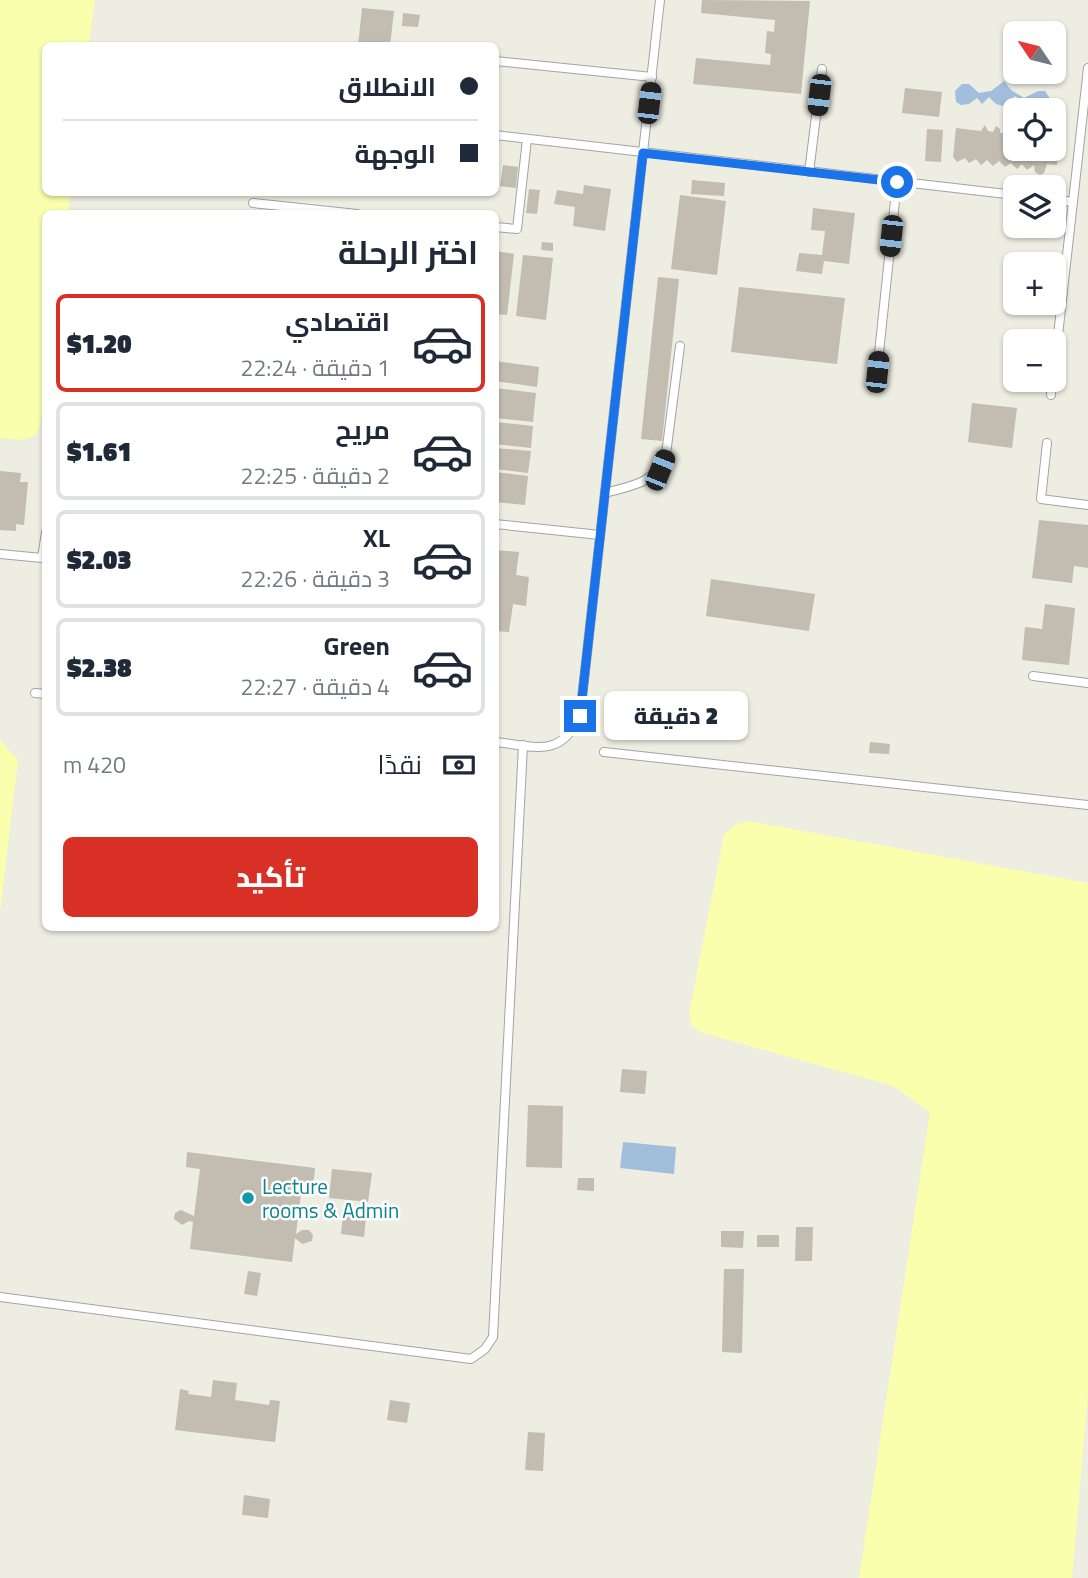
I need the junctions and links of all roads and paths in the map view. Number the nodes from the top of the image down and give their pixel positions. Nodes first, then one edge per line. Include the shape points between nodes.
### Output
1 (660, 0) edge
2 (499, 61) edge
3 (1088, 68) edge
4 (822, 69) dead end
5 (652, 77) junction
6 (499, 136) edge
7 (527, 139) junction
8 (643, 153) junction
9 (809, 172) junction
10 (897, 182) junction
11 (1003, 194) edge
12 (1066, 201) edge
13 (1072, 202) junction
14 (253, 204) dead end
15 (315, 210) edge
16 (499, 227) edge
17 (1058, 329) edge
18 (680, 346) dead end
19 (877, 372) dead end
20 (1051, 392) edge
21 (1051, 395) dead end
22 (1047, 443) dead end
23 (605, 493) junction
24 (1088, 505) edge
25 (499, 524) edge
26 (600, 535) junction
27 (0, 554) edge
28 (42, 558) edge
29 (1033, 676) dead end
30 (1088, 683) edge
31 (35, 693) dead end
32 (42, 694) edge
33 (499, 742) edge
34 (523, 745) junction
35 (604, 752) dead end
36 (1088, 805) edge
37 (0, 1297) edge

1 - 5 lane
2 - 5 lane
3 - 13 lane
4 - 9 lane
5 - 8 lane
6 - 7 lane
7 - 8 lane
7 - 16 lane via 517,229
8 - 9 lane
8 - 23 lane
9 - 10 lane
10 - 11 lane
10 - 19 lane
12 - 13 lane
13 - 17 lane
14 - 15 lane
18 - 23 lane via 660,470 642,482
20 - 21 lane
22 - 24 lane via 1041,499
23 - 26 lane
25 - 26 lane
26 - 34 lane via 580,716 557,745
27 - 28 lane
29 - 30 lane
31 - 32 lane
33 - 34 lane
34 - 37 lane via 493,1338 485,1349 471,1359
35 - 36 lane

